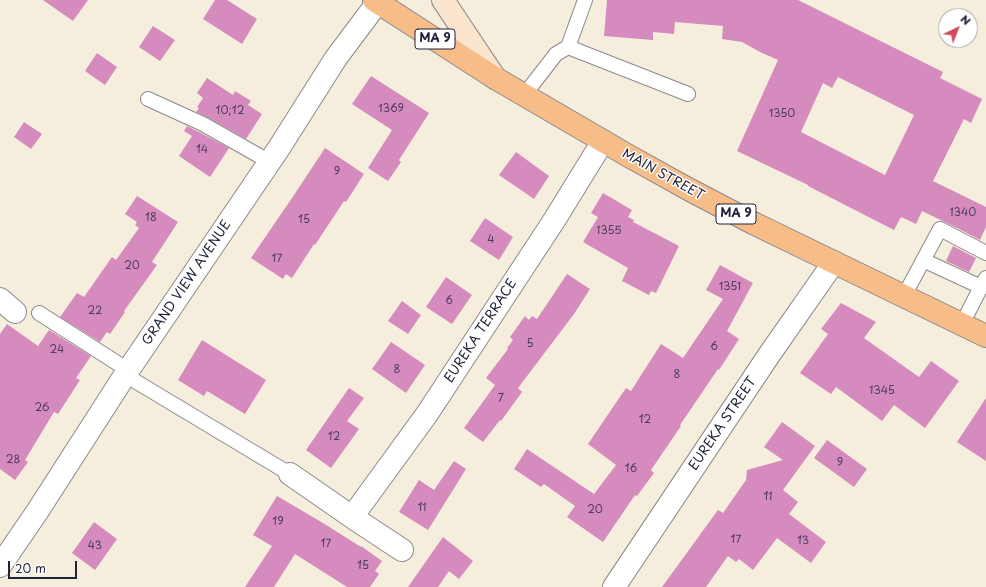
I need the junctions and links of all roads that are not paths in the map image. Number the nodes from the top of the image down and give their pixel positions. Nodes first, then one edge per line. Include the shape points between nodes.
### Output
1 (443, 0) edge
2 (585, 0) edge
3 (377, 1) edge
4 (568, 47) junction
5 (495, 78) junction
6 (524, 94) junction
7 (688, 94) dead end
8 (148, 99) dead end
9 (603, 141) junction
10 (270, 162) junction
11 (986, 253) edge
12 (923, 260) junction
13 (834, 262) junction
14 (984, 283) edge
15 (904, 296) junction
16 (39, 313) dead end
17 (962, 324) junction
18 (986, 336) edge
19 (127, 373) junction
20 (290, 474) joint
21 (352, 517) junction
22 (402, 550) dead end
23 (0, 566) edge
24 (614, 587) edge

1 - 5 street
2 - 4 lane
3 - 5 highway, MAIN STREET / MA 9
3 - 10 street, GRAND VIEW AVENUE via 336,58
4 - 6 lane via 556,54
4 - 7 lane
5 - 6 highway, MAIN STREET / MA 9
6 - 9 highway, MAIN STREET / MA 9
8 - 10 lane via 203,124
9 - 13 highway, MAIN STREET / MA 9 via 690,190
9 - 21 street, EUREKA TERRACE via 427,414
10 - 19 street, GRAND VIEW AVENUE
11 - 12 lane via 940,229
12 - 14 lane
12 - 15 lane
13 - 15 highway, MAIN STREET / MA 9
13 - 24 street, EUREKA STREET
14 - 17 lane
15 - 17 highway, MAIN STREET / MA 9
16 - 19 lane
17 - 18 highway, MAIN STREET / MA 9
19 - 20 lane
19 - 23 street, GRAND VIEW AVENUE via 38,512
20 - 21 street
21 - 22 street

